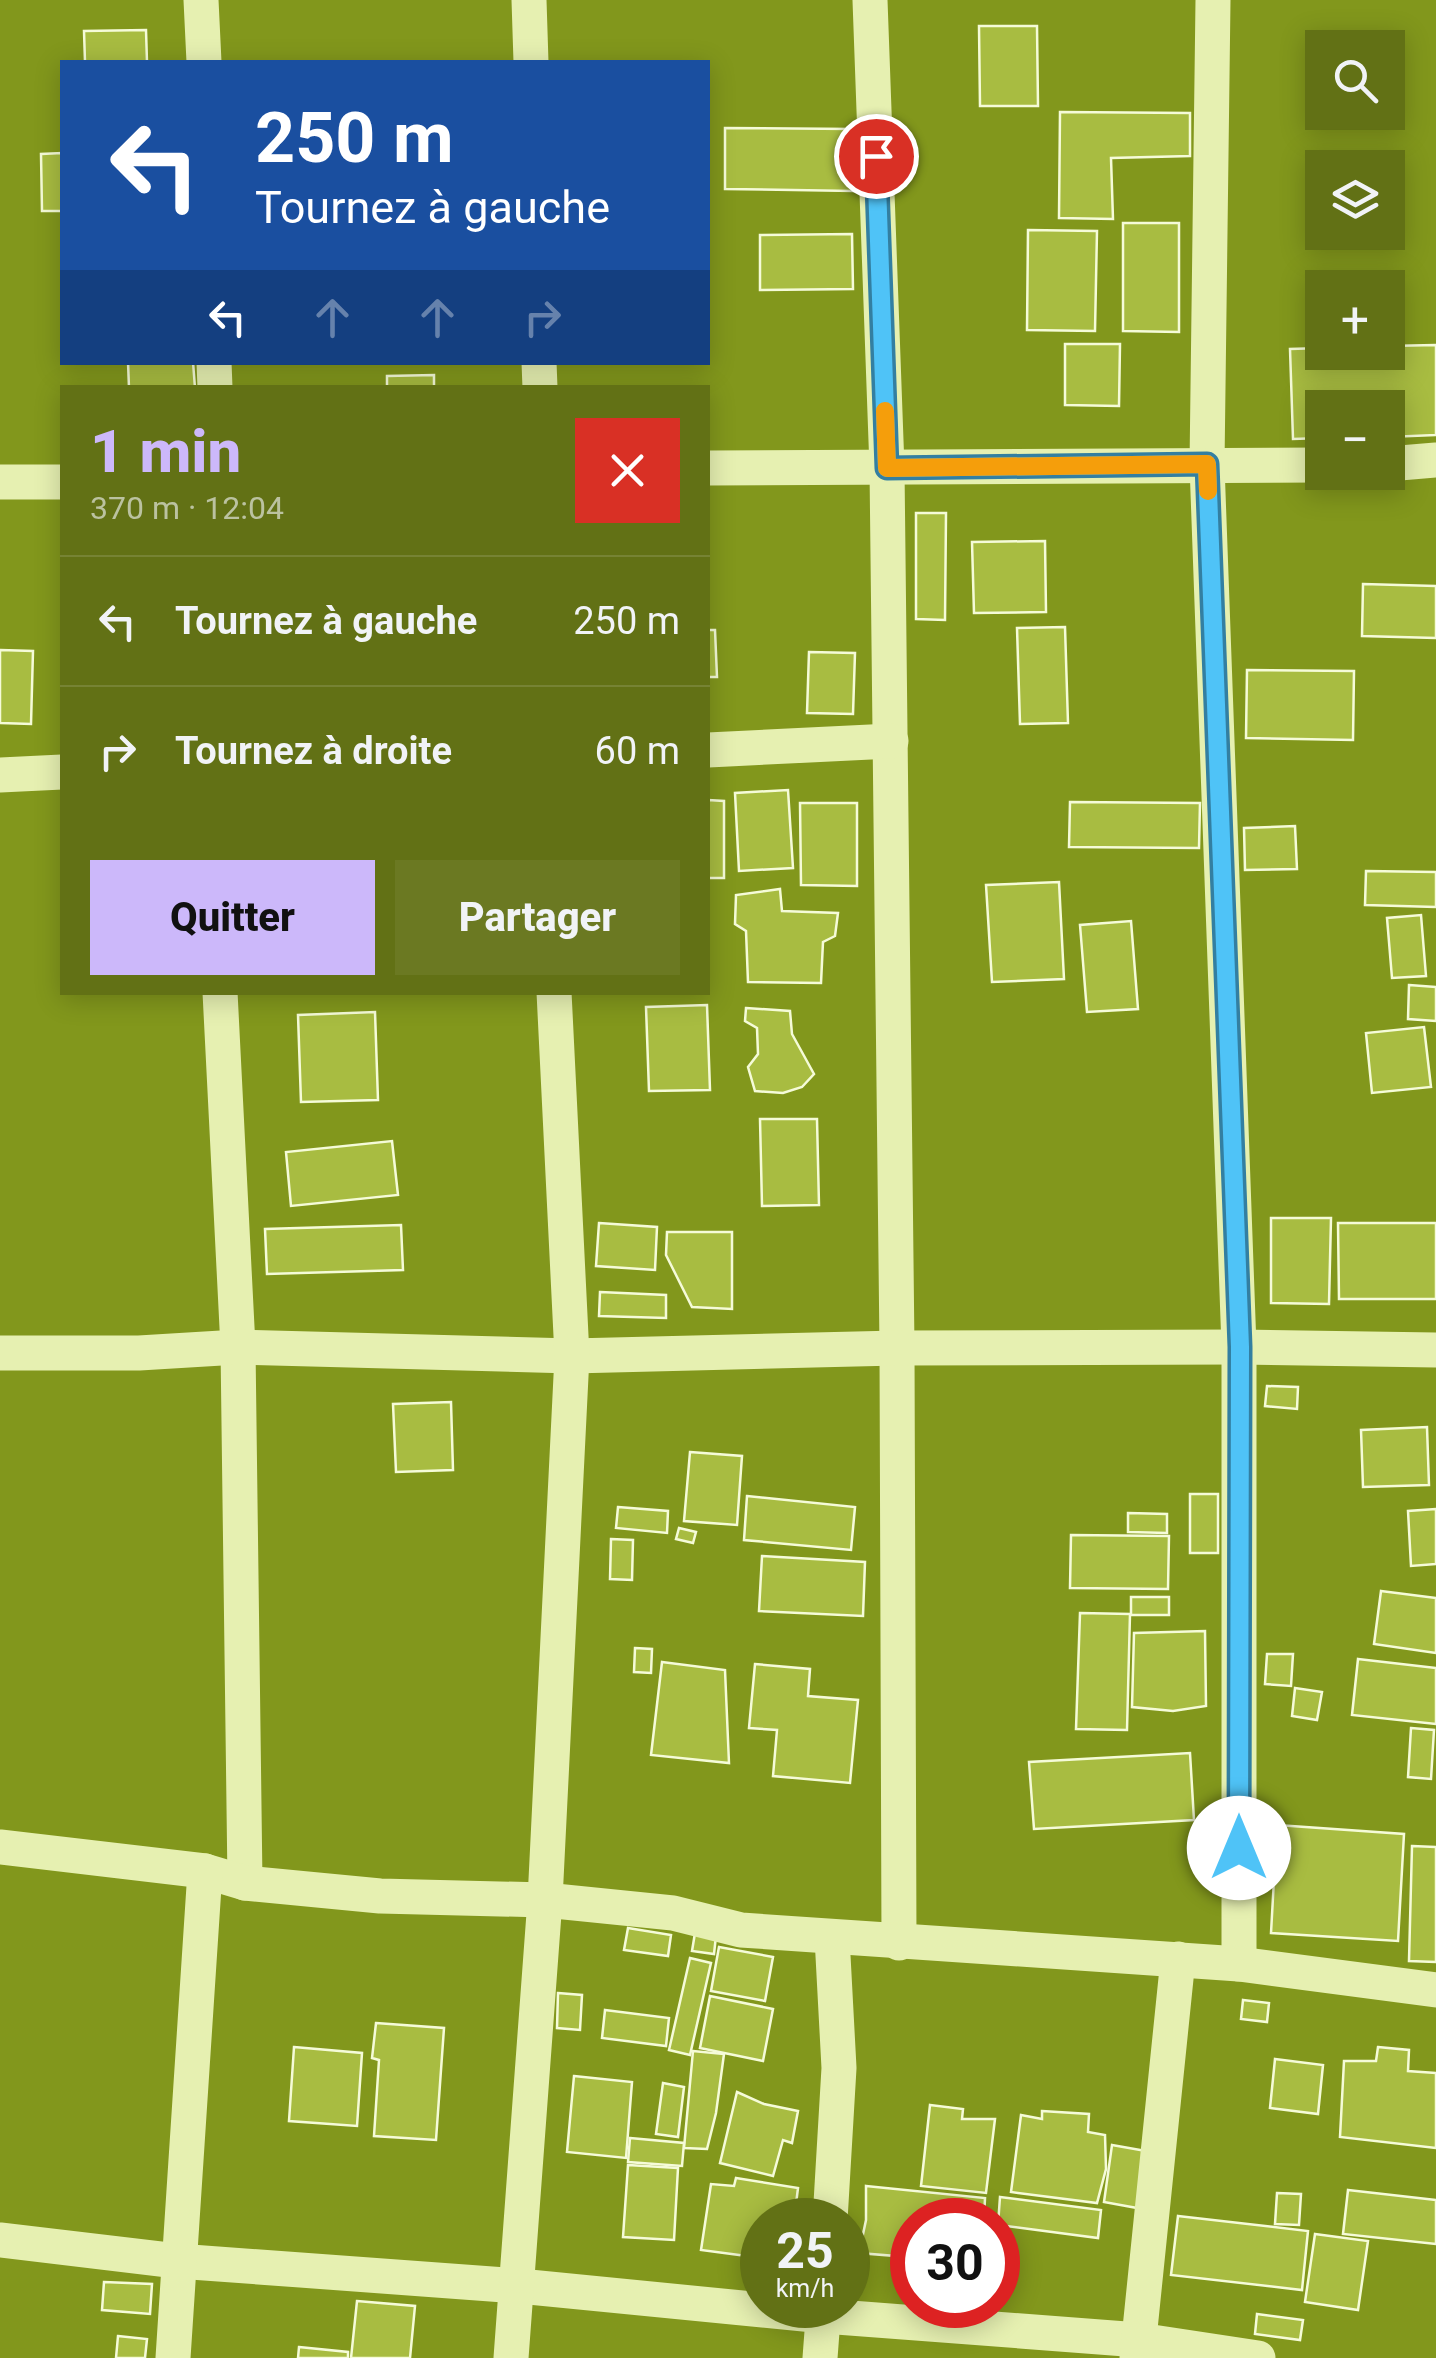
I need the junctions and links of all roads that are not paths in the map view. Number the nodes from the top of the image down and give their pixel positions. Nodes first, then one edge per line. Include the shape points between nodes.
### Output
1 (201, 0) edge
2 (529, 0) edge
3 (870, 0) edge
4 (1213, 0) edge
5 (204, 60) edge
6 (531, 60) edge
7 (1436, 460) edge
8 (1405, 463) edge
9 (1207, 464) junction
10 (1305, 465) edge
11 (710, 468) edge
12 (887, 468) junction
13 (0, 482) edge
14 (60, 482) edge
15 (891, 741) junction
16 (710, 750) edge
17 (60, 772) edge
18 (0, 776) edge
19 (220, 995) edge
20 (554, 995) edge
21 (238, 1347) junction
22 (1240, 1347) junction
23 (898, 1348) junction
24 (1436, 1350) edge
25 (0, 1353) edge
26 (572, 1356) junction
27 (0, 1847) edge
28 (205, 1871) junction
29 (244, 1883) junction
30 (545, 1900) junction
31 (832, 1937) junction
32 (899, 1943) junction
33 (1178, 1960) junction
34 (1239, 1964) junction
35 (1436, 1990) edge
36 (831, 2198) edge
37 (0, 2240) edge
38 (178, 2260) junction
39 (519, 2286) junction
40 (740, 2304) edge
41 (870, 2317) edge
42 (823, 2328) edge
43 (1138, 2349) edge
44 (172, 2358) edge
45 (512, 2358) edge
46 (820, 2358) edge
47 (1258, 2358) edge

1 - 5 street
2 - 6 street
3 - 12 street
4 - 9 street
7 - 8 street
9 - 10 street
9 - 12 street
9 - 22 street
11 - 12 street
12 - 15 street
13 - 14 street
15 - 16 street
15 - 23 street
17 - 18 street
19 - 21 street
20 - 26 street
21 - 25 street
21 - 26 street
21 - 29 street
22 - 23 street
22 - 24 street
22 - 34 street
23 - 26 street
23 - 32 street
26 - 30 street
27 - 28 street
28 - 29 street
28 - 38 street
29 - 30 street via 380,1896
30 - 31 street
30 - 39 street
31 - 32 street
31 - 36 street via 839,2068
32 - 33 street
33 - 34 street
33 - 43 street
34 - 35 street
37 - 38 street
38 - 39 street
38 - 44 street
39 - 40 street
39 - 45 street
41 - 43 street
42 - 46 street
43 - 47 street

